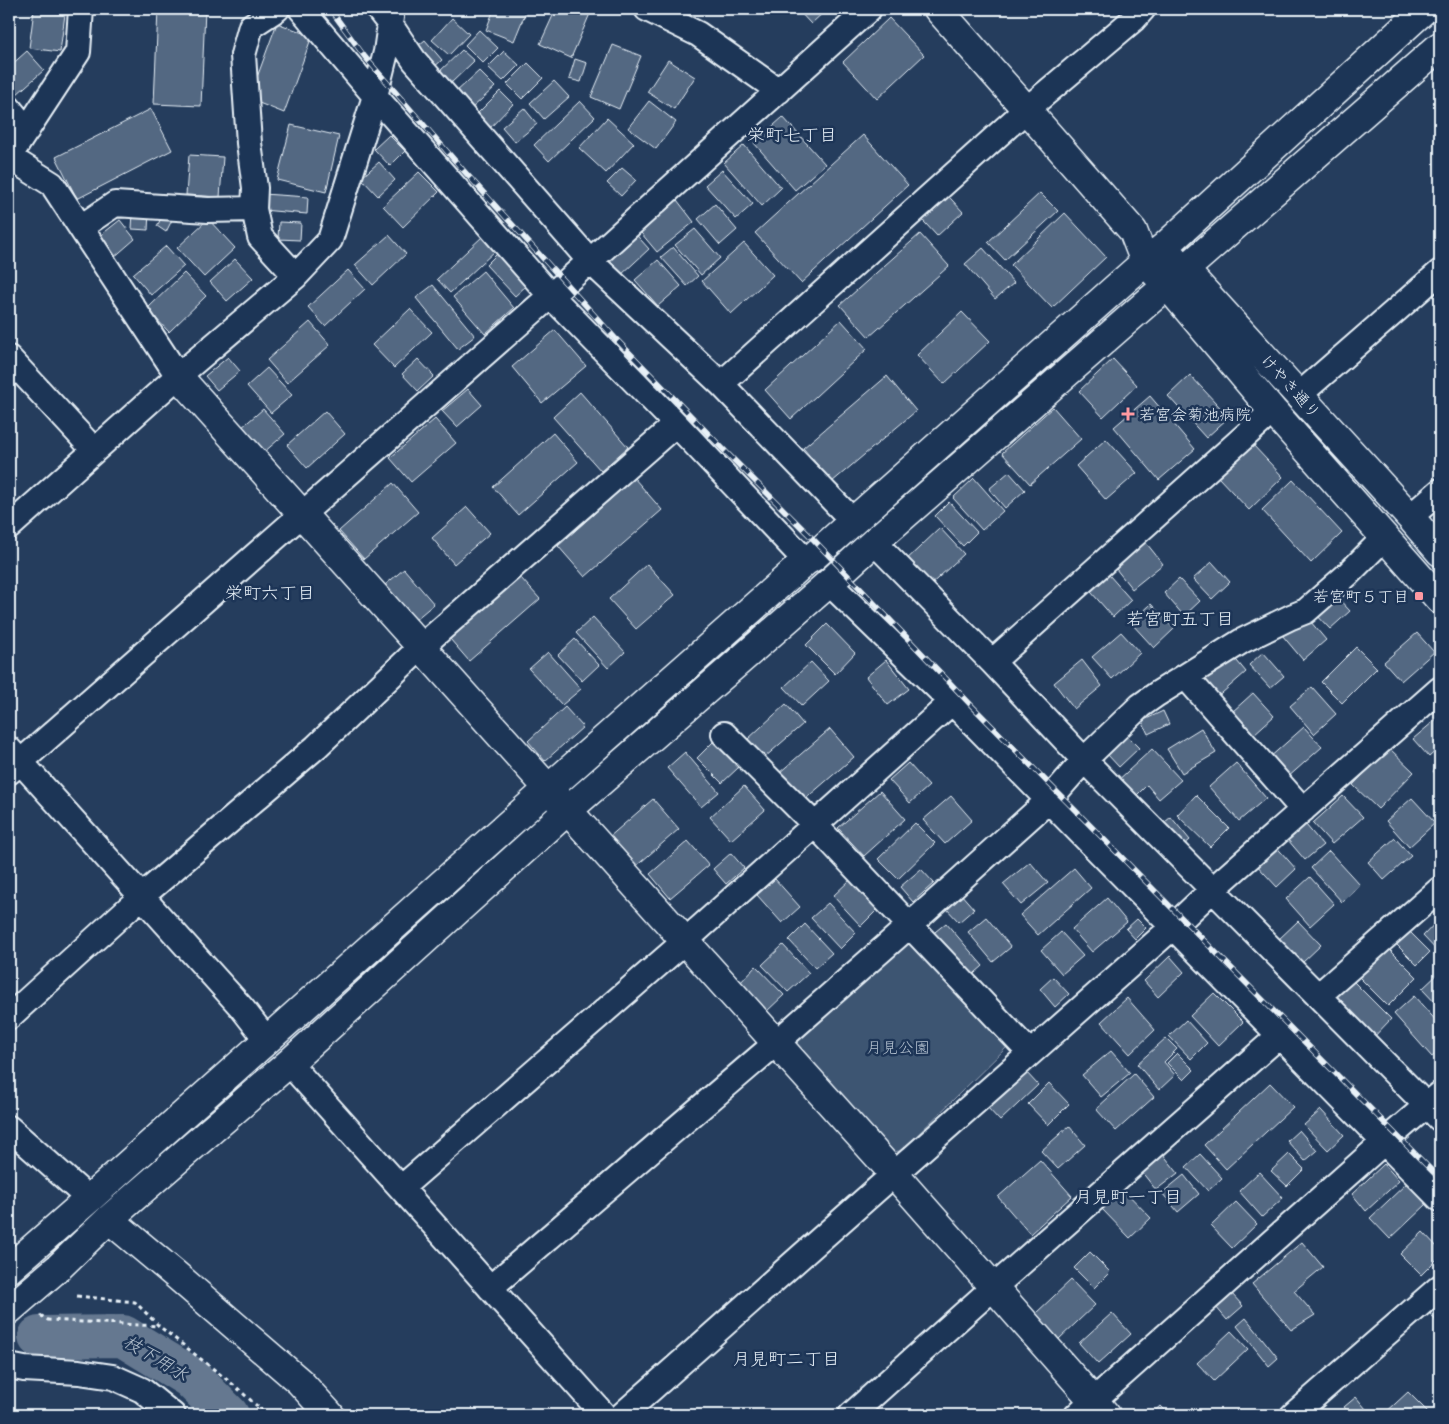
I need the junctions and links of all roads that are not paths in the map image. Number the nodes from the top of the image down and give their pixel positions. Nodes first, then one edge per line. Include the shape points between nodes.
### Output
1 (80, 9) edge
2 (277, 9) edge
3 (301, 9) edge
4 (647, 9) edge
5 (869, 9) edge
6 (938, 9) edge
7 (1143, 9) edge
8 (1425, 9) edge
9 (387, 13) edge
10 (1440, 46) edge
11 (779, 91) junction
12 (375, 96) junction
13 (9, 108) edge
14 (1027, 109) junction
15 (27, 130) junction
16 (9, 157) edge
17 (254, 209) junction
18 (81, 227) junction
19 (1154, 254) junction
20 (590, 261) junction
21 (1440, 272) edge
22 (296, 276) junction
23 (1176, 277) junction
24 (550, 295) junction
25 (9, 358) edge
26 (178, 376) junction
27 (721, 384) junction
28 (1298, 395) junction
29 (1273, 411) junction
30 (676, 424) junction
31 (94, 450) junction
32 (1440, 491) edge
33 (302, 514) junction
34 (1410, 517) junction
35 (853, 521) junction
36 (9, 527) edge
37 (1385, 537) junction
38 (874, 542) junction
39 (1440, 552) edge
40 (806, 561) junction
41 (829, 583) junction
42 (1440, 600) edge
43 (421, 647) junction
44 (992, 662) junction
45 (1186, 677) junction
46 (1440, 689) edge
47 (952, 702) junction
48 (724, 734) dead end
49 (1084, 760) junction
50 (13, 761) edge
51 (548, 789) junction
52 (1049, 800) junction
53 (1303, 810) junction
54 (567, 811) junction
55 (815, 825) junction
56 (1213, 889) junction
57 (1440, 889) edge
58 (141, 897) junction
59 (910, 925) junction
60 (1173, 927) junction
61 (684, 942) junction
62 (1318, 996) junction
63 (9, 1017) edge
64 (1280, 1035) junction
65 (267, 1040) junction
66 (776, 1043) junction
67 (1030, 1053) junction
68 (289, 1063) junction
69 (1436, 1106) edge
70 (9, 1128) edge
71 (1384, 1142) junction
72 (894, 1174) junction
73 (401, 1188) junction
74 (89, 1199) junction
75 (1440, 1199) edge
76 (109, 1219) junction
77 (9, 1269) edge
78 (994, 1287) junction
79 (1440, 1287) edge
80 (490, 1288) junction
81 (21, 1310) edge
82 (9, 1366) edge
83 (1092, 1410) edge
84 (173, 1415) edge
85 (330, 1415) edge
86 (604, 1415) edge
87 (622, 1415) edge
88 (851, 1415) edge
89 (1293, 1415) edge

1 - 15 street via 78,52
2 - 17 street via 250,26 243,55
3 - 12 street
4 - 11 street via 698,34
5 - 11 street
6 - 14 street
7 - 14 street
8 - 19 street
9 - 12 street via 386,52
9 - 20 street via 414,60
10 - 23 street
11 - 20 street
12 - 22 street via 330,240
12 - 24 street
13 - 15 street
14 - 19 street
14 - 27 street
15 - 16 street
16 - 18 street via 52,184
17 - 18 street via 208,210 115,204
17 - 22 street via 260,237
18 - 26 street
19 - 23 street
19 - 35 street
20 - 24 street
20 - 27 street
21 - 28 street
22 - 26 street
23 - 28 street, けやき通り
23 - 29 street
23 - 38 street
24 - 30 street
24 - 33 street
25 - 31 street
26 - 31 street
26 - 33 street
27 - 35 street
28 - 34 street, けやき通り
29 - 37 street
29 - 44 street
30 - 40 street
30 - 43 street
31 - 36 street
32 - 34 street
33 - 43 street
33 - 50 street
34 - 39 street, けやき通り
35 - 40 street
37 - 42 street
37 - 45 street via 1306,612 1242,642
38 - 41 street
38 - 44 street
40 - 51 street
41 - 47 street
41 - 54 street
43 - 51 street
43 - 58 street via 316,746
44 - 49 street
45 - 49 street via 1140,706
45 - 53 street
46 - 53 street
47 - 52 street
47 - 55 street
48 - 55 street
49 - 52 street
49 - 56 street
50 - 58 street
51 - 54 street
51 - 65 street
52 - 59 street
52 - 60 street
53 - 56 street
54 - 61 street
54 - 68 street
55 - 59 street
55 - 61 street
56 - 60 street
56 - 62 street
57 - 62 street
58 - 63 street
58 - 65 street
59 - 66 street
59 - 67 street
60 - 64 street
60 - 67 street
61 - 66 street
61 - 73 street
62 - 69 street
64 - 71 street
64 - 78 street
65 - 74 street
66 - 72 street
66 - 80 street
67 - 72 street
68 - 73 street
68 - 76 street
69 - 71 street
70 - 74 street
71 - 75 street
71 - 83 street
72 - 78 street
72 - 87 street
73 - 80 street
74 - 77 street
76 - 81 street via 59,1267
76 - 85 street via 300,1382
78 - 83 street
78 - 88 street
79 - 89 street
80 - 86 street
82 - 84 street via 113,1377 142,1390

